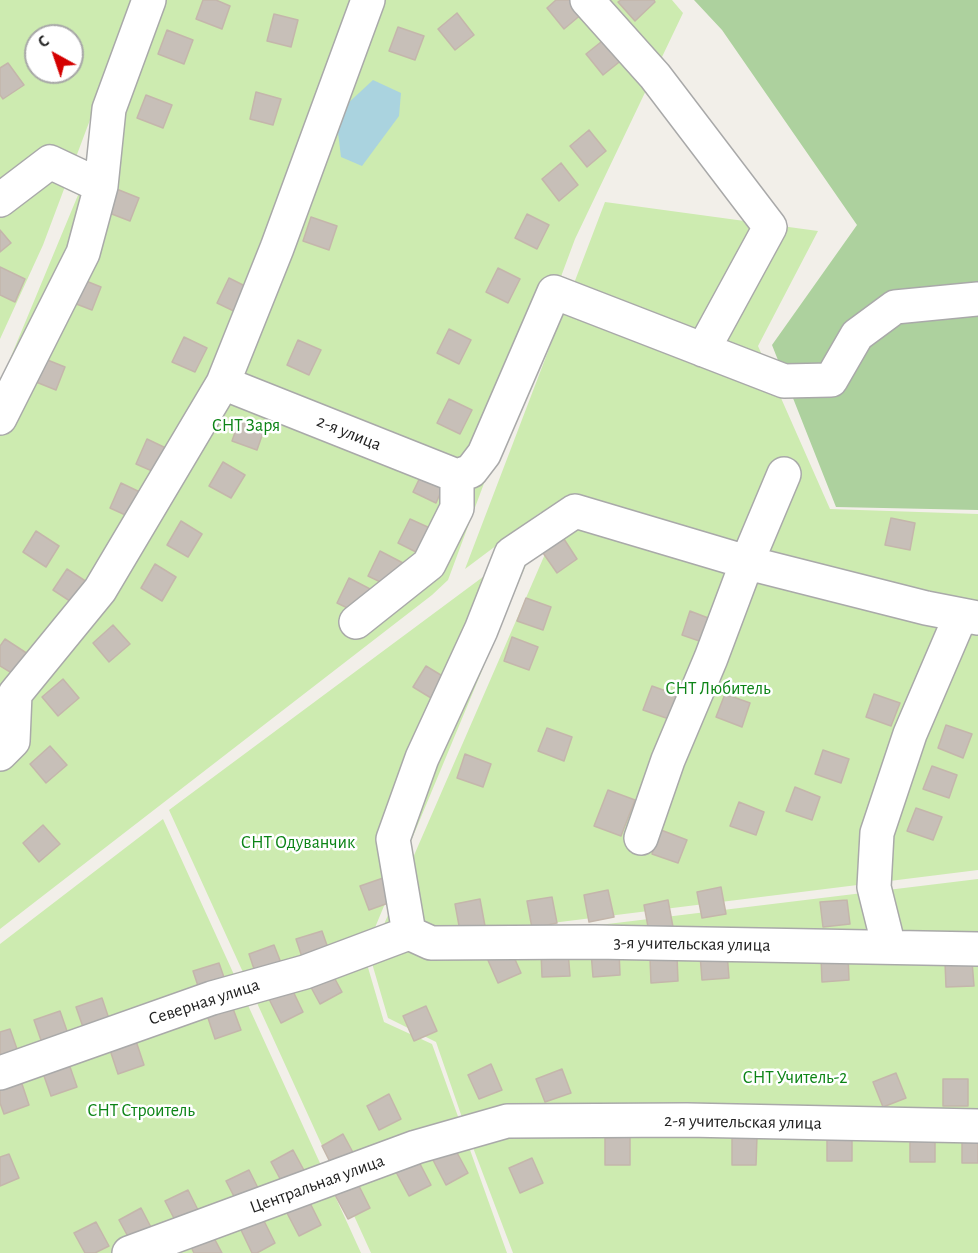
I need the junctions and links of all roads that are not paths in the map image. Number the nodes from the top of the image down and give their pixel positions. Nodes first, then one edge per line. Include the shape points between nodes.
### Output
1 (149, 0) edge
2 (368, 0) edge
3 (587, 0) edge
4 (101, 186) junction
5 (0, 200) edge
6 (978, 299) edge
7 (703, 350) junction
8 (223, 383) junction
9 (0, 418) edge
10 (784, 474) dead end
11 (457, 476) junction
12 (747, 562) junction
13 (969, 616) edge
14 (356, 622) dead end
15 (0, 754) edge
16 (641, 838) dead end
17 (409, 933) junction
18 (889, 947) junction
19 (978, 949) edge
20 (0, 1073) edge
21 (507, 1121) joint
22 (978, 1126) edge
23 (129, 1253) edge

1 - 4 street via 109,109
2 - 8 street
3 - 7 street via 655,76 770,227
4 - 5 street via 50,162
4 - 9 street via 83,253
6 - 7 street via 895,307 857,335 831,380 784,381
7 - 11 street via 554,292 484,454 471,471
8 - 11 street, 2-я улица
8 - 15 street via 100,590 15,694 13,741
10 - 12 street
11 - 14 street via 457,508 429,564
12 - 13 street via 926,609
12 - 16 street
12 - 17 street via 575,511 511,554 422,758 393,838
13 - 18 street via 910,734 877,833 874,887
17 - 18 street, 3-я учительская улица via 431,943
17 - 20 street, Северная улица via 305,972 212,998
18 - 19 street, 3-я учительская улица
21 - 22 street, 2-я учительская улица
21 - 23 street, Центральная улица via 416,1148

